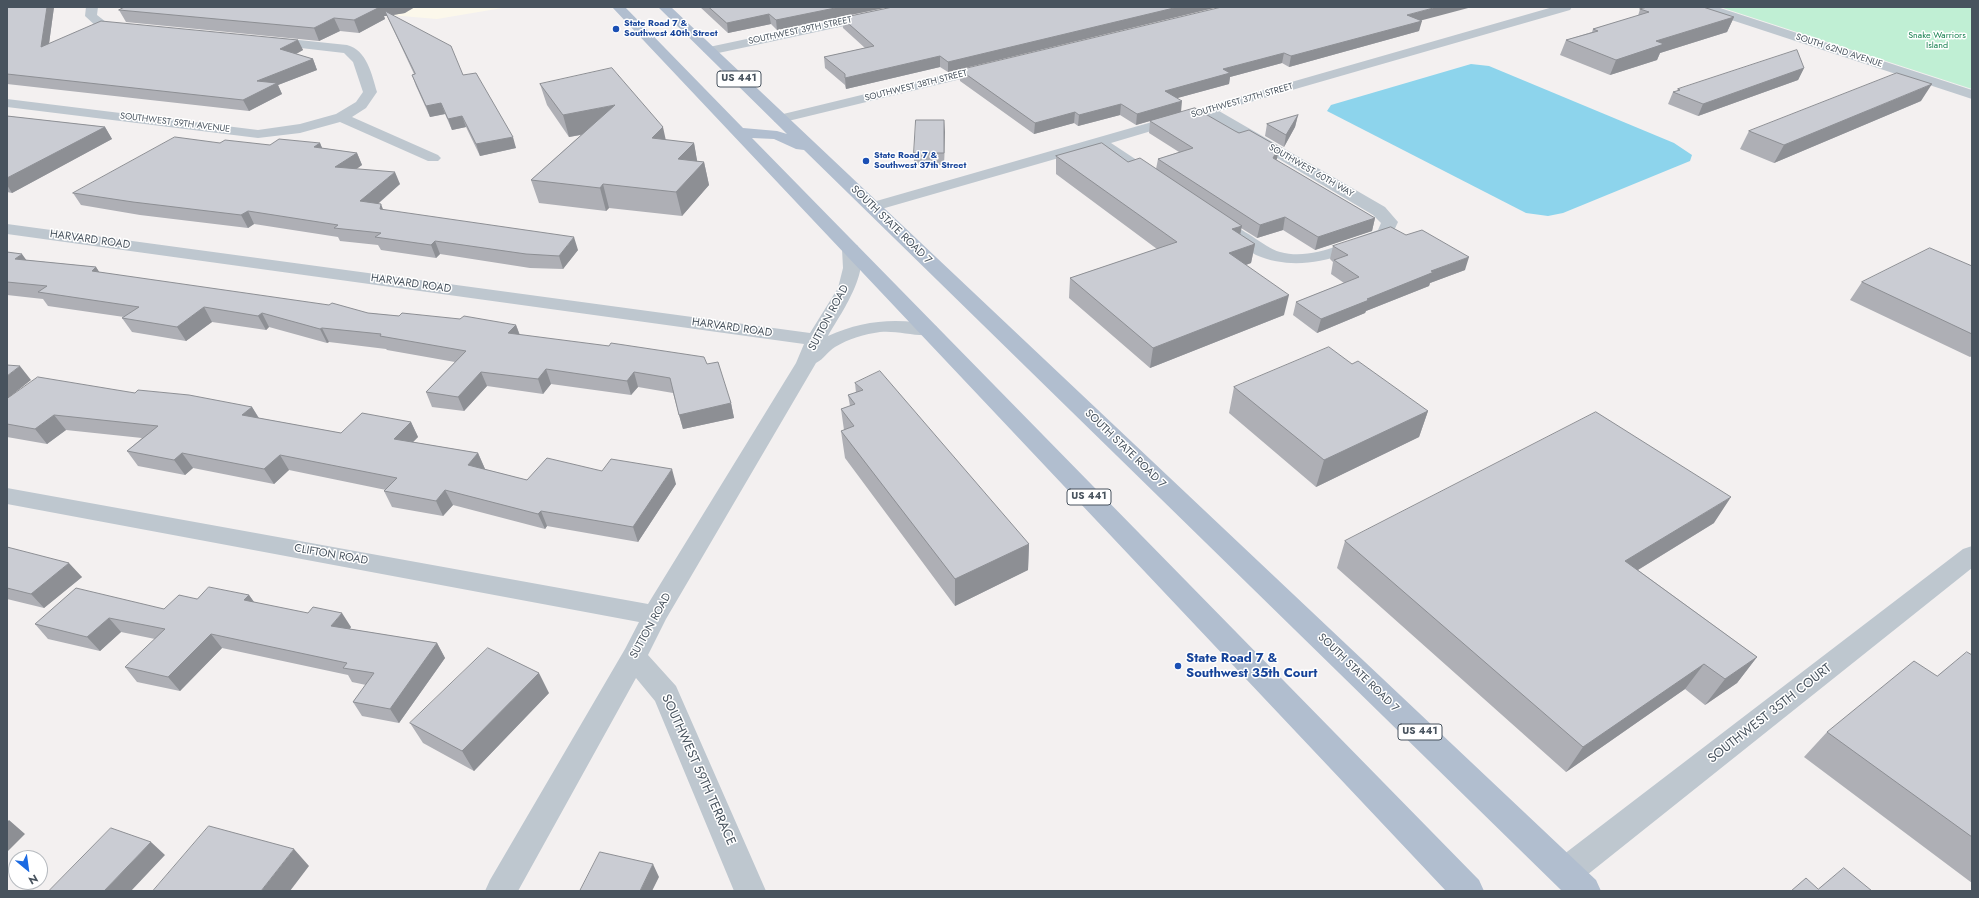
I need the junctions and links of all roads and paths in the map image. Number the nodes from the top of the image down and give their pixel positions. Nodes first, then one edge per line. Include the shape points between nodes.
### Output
1 (92, 7) edge
2 (618, 7) edge
3 (664, 7) edge
4 (914, 7) edge
5 (1566, 7) edge
6 (1705, 7) edge
7 (141, 29) edge
8 (260, 40) edge
9 (709, 51) junction
10 (999, 66) edge
11 (1972, 95) edge
12 (7, 103) edge
13 (1208, 111) junction
14 (342, 117) junction
15 (762, 119) dead end
16 (780, 119) junction
17 (741, 124) junction
18 (1100, 142) junction
19 (813, 151) junction
20 (432, 158) dead end
21 (1165, 186) edge
22 (872, 207) junction
23 (1217, 221) edge
24 (7, 229) edge
25 (851, 249) junction
26 (929, 330) junction
27 (816, 340) junction
28 (806, 363) junction
29 (7, 496) edge
30 (1972, 555) edge
31 (655, 615) junction
32 (634, 657) junction
33 (1576, 882) edge
34 (501, 891) edge
35 (750, 891) edge
36 (1468, 891) edge

1 - 7 street via 91,16 102,25
2 - 17 main road, US 441 via 711,103
3 - 9 main road, SOUTH STATE ROAD 7 / US 441
4 - 9 street, SOUTHWEST 39TH STREET
5 - 13 street, SOUTHWEST 37TH STREET
6 - 11 street, SOUTH 62ND AVENUE
8 - 14 street via 347,49 354,52 370,92 361,105
9 - 16 main road, SOUTH STATE ROAD 7 / US 441
10 - 16 street, SOUTHWEST 38TH STREET
12 - 14 street, SOUTHWEST 59TH AVENUE via 258,134 311,128
13 - 18 street, SOUTHWEST 37TH STREET
13 - 23 street, SOUTHWEST 60TH WAY via 1379,211 1390,222 1385,233 1326,254 1311,259 1283,259 1262,251
14 - 20 street
15 - 16 main road
16 - 19 main road, SOUTH STATE ROAD 7 / US 441
17 - 19 main road via 777,135
17 - 25 main road, US 441
18 - 21 street
18 - 22 street, SOUTHWEST 37TH STREET
19 - 22 main road, SOUTH STATE ROAD 7 / US 441
22 - 33 main road, SOUTH STATE ROAD 7 / US 441
24 - 27 street, HARVARD ROAD
25 - 26 main road, US 441
25 - 27 street, SUTTON ROAD via 852,268 847,288
26 - 28 street, SUTTON ROAD via 910,326 881,326 852,332 828,343
26 - 36 main road, US 441
27 - 28 street, SUTTON ROAD
28 - 31 street, SUTTON ROAD
29 - 31 street, CLIFTON ROAD
30 - 33 street, SOUTHWEST 35TH COURT
31 - 32 street, SUTTON ROAD
32 - 34 street, SUTTON ROAD
32 - 35 street, SOUTHWEST 59TH TERRACE via 666,694

